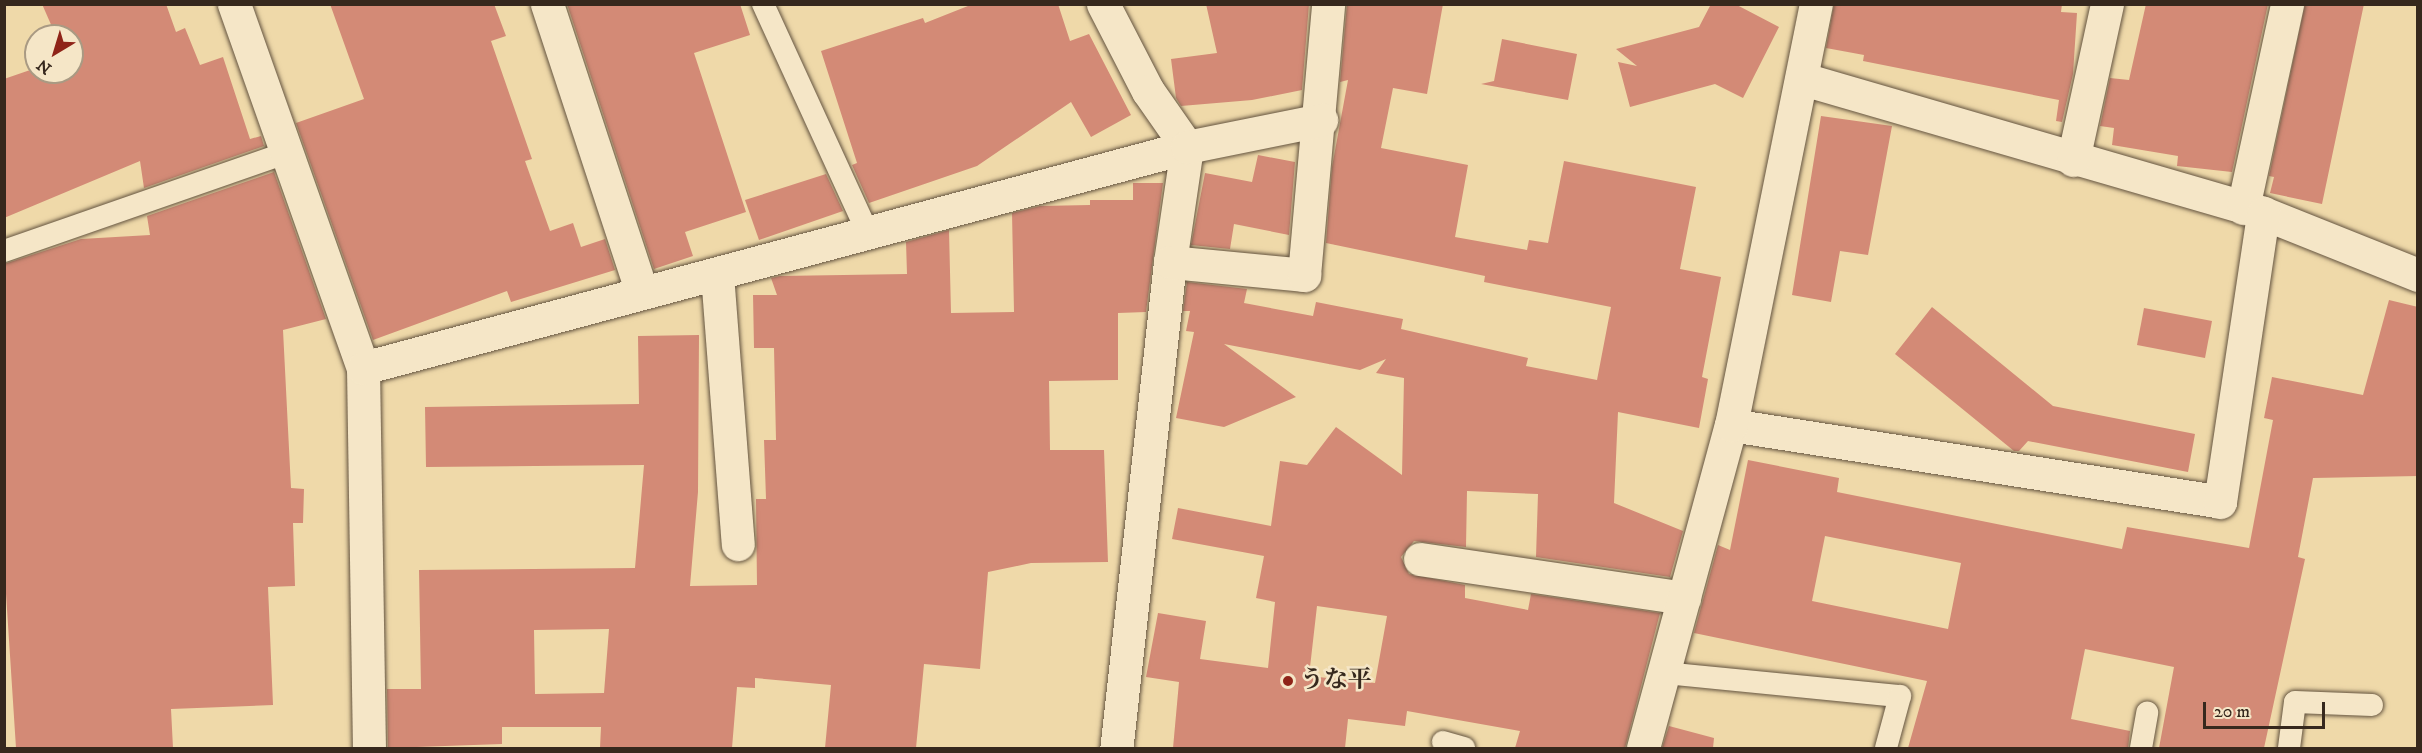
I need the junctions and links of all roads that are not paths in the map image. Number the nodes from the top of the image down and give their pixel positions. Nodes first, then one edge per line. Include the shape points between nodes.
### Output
1 (234, 4) edge
2 (547, 4) edge
3 (763, 4) edge
4 (1103, 4) edge
5 (1328, 4) edge
6 (1816, 4) edge
7 (2107, 4) edge
8 (2287, 4) edge
9 (1803, 79) junction
10 (1321, 120) junction
11 (1187, 147) junction
12 (286, 153) junction
13 (2073, 160) junction
14 (2253, 211) junction
15 (868, 233) junction
16 (4, 251) edge
17 (1170, 262) junction
18 (717, 274) junction
19 (2418, 275) edge
20 (642, 293) junction
21 (363, 368) junction
22 (1731, 425) junction
23 (738, 544) dead end
24 (1420, 559) dead end
25 (1684, 598) junction
26 (1664, 673) junction
27 (2372, 705) dead end
28 (2148, 713) dead end
29 (369, 748) edge
30 (1116, 748) edge
31 (1643, 748) edge
32 (1886, 748) edge
33 (2141, 748) edge
34 (2289, 748) edge

1 - 12 street
2 - 20 street
3 - 15 lane
4 - 11 street via 1148,91
5 - 10 street
6 - 9 street
7 - 13 street
8 - 14 street
9 - 13 street
9 - 22 street via 1774,194
10 - 11 street
10 - 17 street via 1304,275
11 - 15 street
11 - 17 street
12 - 16 lane
12 - 21 street
13 - 14 street
14 - 19 street
14 - 22 street via 2220,502
15 - 18 street
17 - 30 street
18 - 20 street
18 - 23 street
20 - 21 street
21 - 29 street
22 - 25 street
24 - 25 street
25 - 26 street
26 - 31 street
26 - 32 lane via 1900,696
27 - 34 lane via 2295,702
28 - 33 lane

